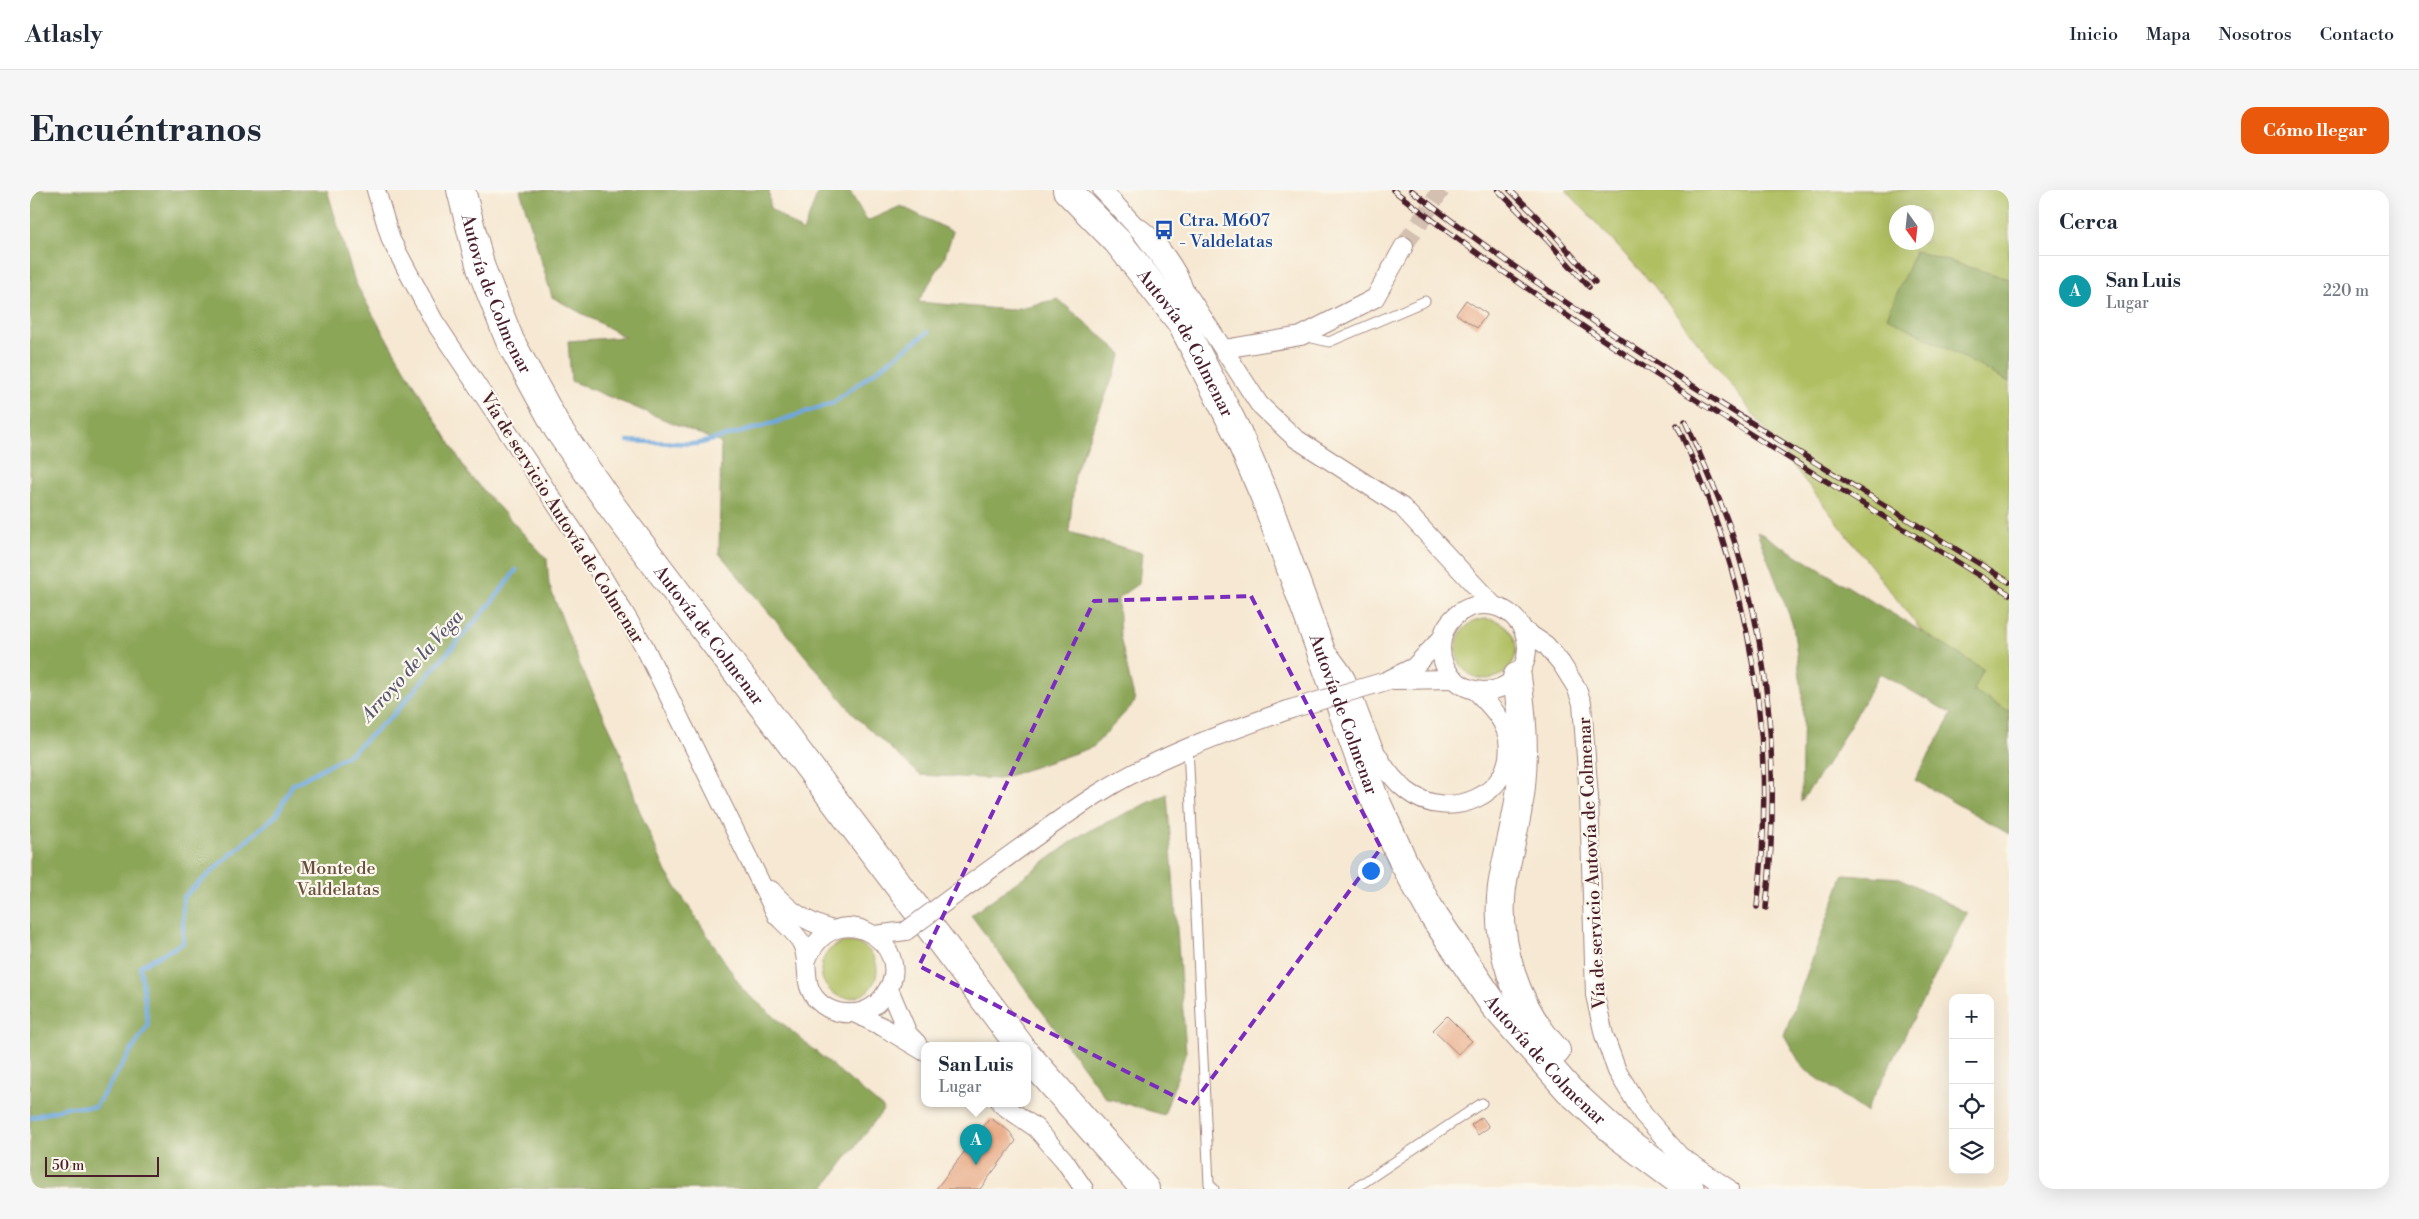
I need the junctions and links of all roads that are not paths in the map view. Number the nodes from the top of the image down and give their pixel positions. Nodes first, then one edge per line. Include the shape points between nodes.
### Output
1 (376, 190) edge
2 (461, 190) edge
3 (1067, 190) edge
4 (1102, 190) edge
5 (1404, 246) tunnel mouth
6 (1426, 301) dead end
7 (1302, 336) junction
8 (1224, 349) junction
9 (1494, 606) junction
10 (1523, 630) junction
11 (1314, 632) junction
12 (1442, 638) junction
13 (1517, 677) junction
14 (1455, 679) junction
15 (1386, 680) junction
16 (1475, 690) junction
17 (1188, 746) junction
18 (758, 877) junction
19 (832, 930) junction
20 (906, 930) junction
21 (876, 936) junction
22 (891, 956) junction
23 (806, 962) junction
24 (889, 989) junction
25 (856, 1014) junction
26 (1017, 1042) edge
27 (921, 1047) edge
28 (921, 1049) edge
29 (1031, 1060) edge
30 (1482, 1104) dead end
31 (1004, 1107) edge
32 (1652, 1161) junction
33 (1084, 1189) edge
34 (1145, 1189) edge
35 (1214, 1189) edge
36 (1354, 1189) edge
37 (1690, 1189) edge
38 (1730, 1189) edge

1 - 18 street, Vía de servicio Autovía de Colmenar via 391,240 434,320 585,548 644,646
2 - 26 highway, Autovía de Colmenar via 481,268 510,341 558,429 613,508
3 - 11 highway, Autovía de Colmenar via 1118,242 1181,322 1237,432
4 - 8 street via 1141,232
5 - 7 street via 1375,298
6 - 7 lane via 1329,342
7 - 8 street
8 - 9 street via 1258,404 1295,438 1402,506
9 - 10 street via 1515,620
9 - 12 street via 1472,607 1459,613 1446,625
10 - 13 street via 1526,654
10 - 38 street, Vía de servicio Autovía de Colmenar via 1546,645 1560,662 1582,703 1589,798 1595,995 1617,1071 1642,1114 1680,1156
11 - 16 street via 1345,677 1372,747 1406,790 1431,803 1443,806 1462,804 1481,797 1490,790 1504,767 1508,739 1504,727 1499,716
11 - 32 highway, Autovía de Colmenar via 1372,795 1433,915 1494,1005 1538,1055 1590,1110
12 - 14 street via 1445,667
12 - 15 street via 1414,667
13 - 16 street via 1505,686 1488,691
13 - 32 highway via 1524,734 1521,788 1502,887 1500,919 1505,951 1522,1004 1545,1039 1621,1118
14 - 15 street
14 - 16 street
15 - 17 street, bridge via 1291,709
17 - 20 street, bridge via 1097,794
17 - 35 lane via 1210,1184
18 - 19 street via 783,905 806,921
18 - 23 street, Vía de servicio Autovía de Colmenar via 777,916 802,944
19 - 21 street via 862,929
19 - 23 street via 811,948
20 - 21 street
20 - 22 street
21 - 22 street
22 - 24 street
23 - 25 street via 805,976 817,1001 842,1014
24 - 25 street via 881,1000
24 - 27 street via 908,1034
25 - 28 street
29 - 34 highway
30 - 36 lane
31 - 33 street via 1036,1128
32 - 37 highway, Autovía de Colmenar

